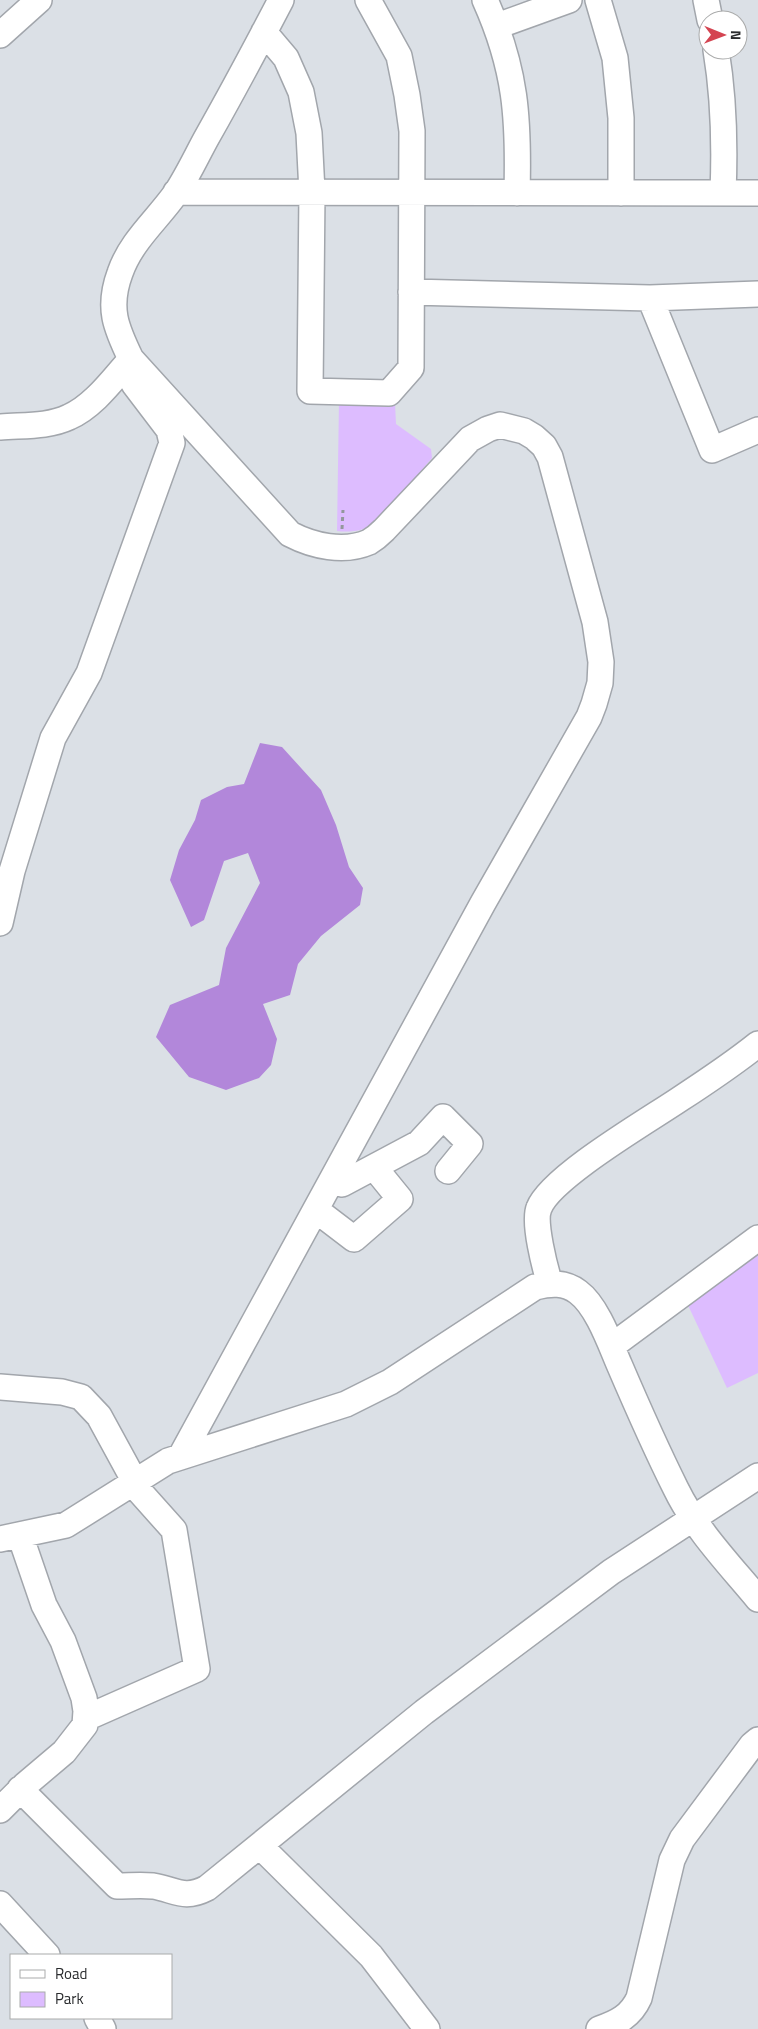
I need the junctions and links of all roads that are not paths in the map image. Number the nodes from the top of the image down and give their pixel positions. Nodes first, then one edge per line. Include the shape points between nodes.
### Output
1 (39, 0) edge
2 (281, 0) edge
3 (368, 0) edge
4 (485, 0) edge
5 (570, 0) edge
6 (598, 0) edge
7 (497, 26) junction
8 (264, 32) junction
9 (0, 35) edge
10 (717, 60) edge
11 (176, 192) junction
12 (312, 192) junction
13 (412, 192) junction
14 (517, 193) junction
15 (620, 193) junction
16 (723, 193) junction
17 (758, 193) edge
18 (410, 292) junction
19 (758, 294) edge
20 (650, 298) junction
21 (127, 364) junction
22 (0, 427) edge
23 (758, 430) edge
24 (0, 923) edge
25 (758, 1044) edge
26 (374, 1167) junction
27 (448, 1172) dead end
28 (331, 1182) junction
29 (316, 1210) junction
30 (758, 1238) edge
31 (550, 1284) junction
32 (612, 1346) junction
33 (0, 1387) edge
34 (181, 1456) junction
35 (758, 1476) edge
36 (134, 1482) junction
37 (692, 1518) junction
38 (10, 1537) edge
39 (758, 1599) edge
40 (86, 1718) junction
41 (758, 1740) edge
42 (20, 1790) junction
43 (0, 1810) edge
44 (260, 1846) junction
45 (0, 1904) edge
46 (46, 1954) edge
47 (427, 2029) edge
48 (599, 2029) edge

1 - 9 street
2 - 8 street
3 - 13 street via 399,56 412,131
4 - 7 street
5 - 7 street
6 - 15 street via 615,58 621,118
7 - 14 street via 516,98
8 - 11 street
8 - 12 street via 286,58 301,92 309,133
10 - 16 street via 724,107
11 - 12 street
11 - 21 street via 131,248 119,273 114,313
12 - 13 street
12 - 18 street via 310,391 388,393 412,368
13 - 14 street
13 - 18 street
14 - 15 street
15 - 16 street
16 - 17 street
18 - 20 street
19 - 20 street
20 - 23 street via 712,450
21 - 22 street via 92,401 70,417 47,424
21 - 24 street via 169,430 172,443 89,673 53,738 12,871
21 - 28 street via 290,534 322,546 370,542 470,440 500,425 524,431 544,446 550,457 595,622 601,662 600,683 588,717
25 - 31 street via 621,1137 549,1193 538,1209 538,1224
26 - 27 street via 419,1142 443,1117 470,1144
26 - 28 street via 342,1184
26 - 29 street via 400,1199 354,1239
28 - 29 street
29 - 34 street
30 - 32 street
31 - 32 street via 562,1284 578,1292 589,1304
31 - 34 street via 535,1287 362,1397
32 - 37 street via 676,1490
33 - 36 street via 62,1392 81,1398 99,1416
34 - 36 street
35 - 37 street
36 - 38 street via 66,1525
36 - 40 street via 174,1530 197,1669
37 - 39 street
37 - 44 street via 611,1572 432,1707
38 - 40 street via 63,1641 84,1698
40 - 42 street via 85,1725 64,1752
41 - 48 street via 682,1839 672,1860 634,2009 623,2019
42 - 43 street
42 - 44 street via 117,1886 154,1886 188,1895 197,1893
44 - 47 street via 371,1956
45 - 46 street

